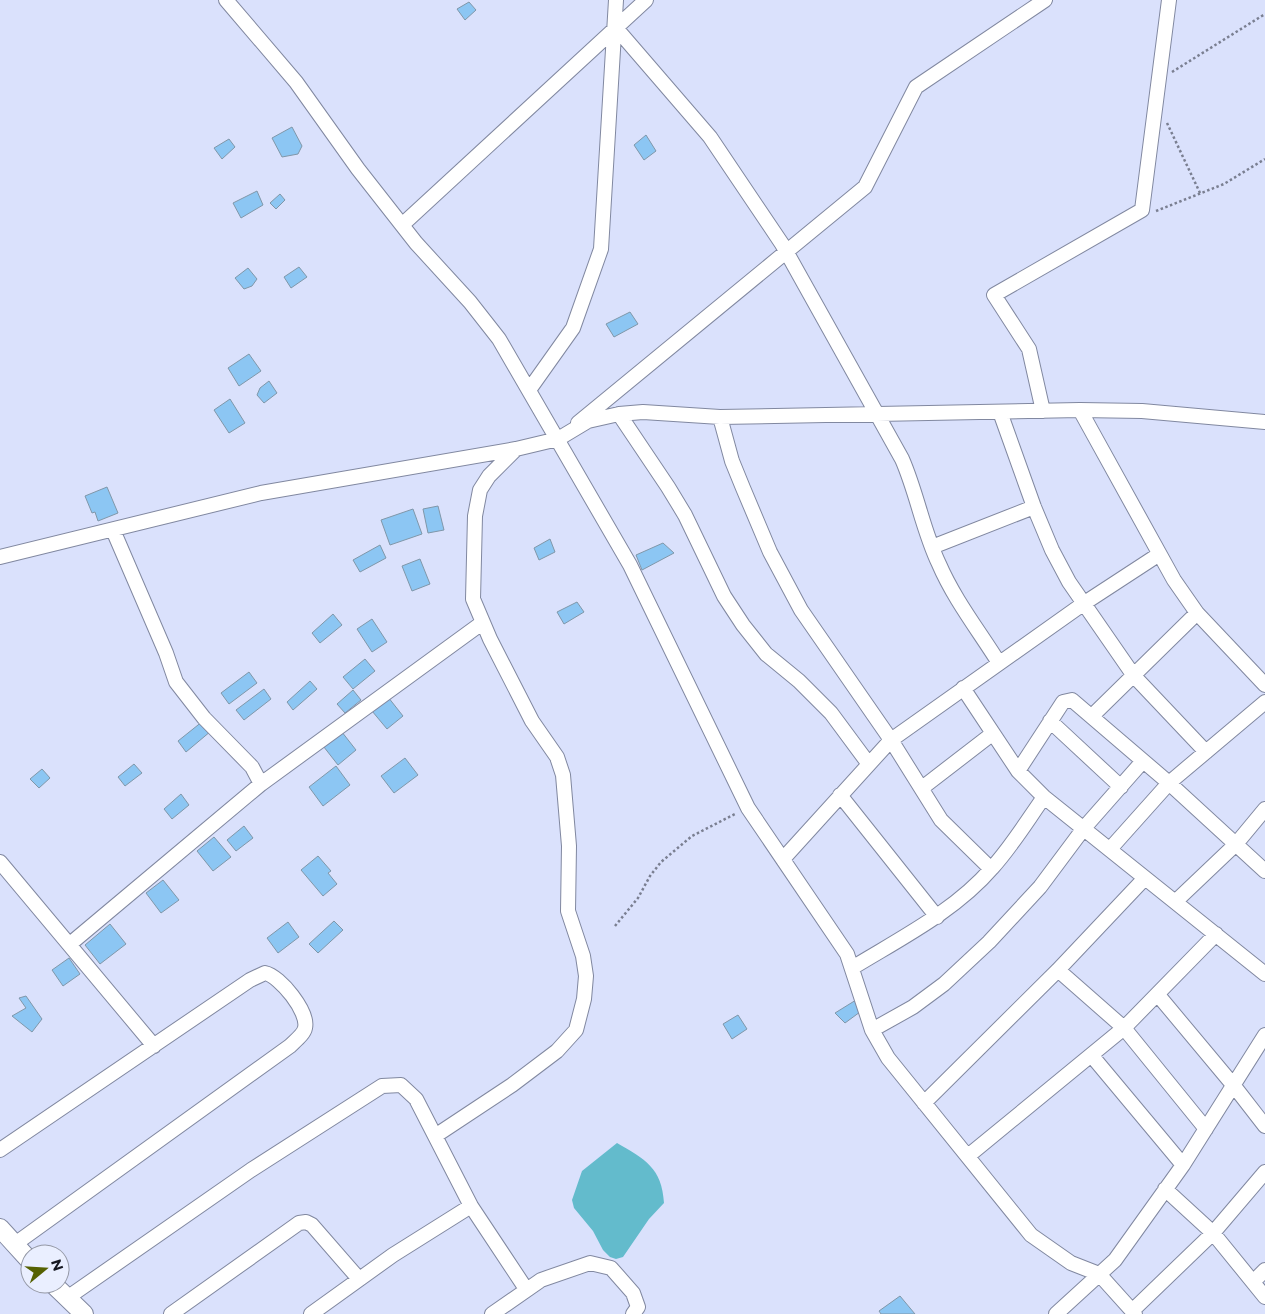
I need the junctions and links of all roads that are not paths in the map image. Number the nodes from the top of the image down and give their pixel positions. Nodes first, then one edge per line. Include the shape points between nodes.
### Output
1 (226, 0) edge
2 (616, 0) edge
3 (646, 0) edge
4 (1045, 0) edge
5 (1169, 0) edge
6 (616, 28) junction
7 (402, 225) junction
8 (787, 251) junction
9 (529, 390) junction
10 (1080, 410) junction
11 (1043, 411) junction
12 (1000, 412) junction
13 (878, 413) junction
14 (619, 414) junction
15 (720, 418) junction
16 (1265, 422) edge
17 (558, 439) junction
18 (516, 449) junction
19 (1034, 508) junction
20 (113, 530) junction
21 (932, 547) junction
22 (1158, 555) junction
23 (0, 557) edge
24 (1083, 604) junction
25 (1196, 613) junction
26 (482, 623) junction
27 (999, 663) junction
28 (1134, 676) junction
29 (1265, 685) edge
30 (963, 688) junction
31 (1265, 702) edge
32 (1092, 716) junction
33 (1050, 721) junction
34 (992, 734) junction
35 (891, 740) junction
36 (1206, 752) junction
37 (1143, 761) junction
38 (868, 763) junction
39 (1018, 771) junction
40 (262, 784) junction
41 (1169, 784) junction
42 (1121, 787) junction
43 (922, 788) junction
44 (840, 795) junction
45 (1044, 797) junction
46 (1265, 809) edge
47 (1084, 828) junction
48 (1236, 844) junction
49 (1110, 849) junction
50 (783, 859) junction
51 (0, 862) edge
52 (991, 869) junction
53 (1265, 871) edge
54 (1145, 878) junction
55 (1175, 902) junction
56 (937, 917) junction
57 (1216, 934) junction
58 (70, 944) junction
59 (852, 968) junction
60 (1058, 970) junction
61 (1265, 974) edge
62 (1158, 995) junction
63 (1124, 1028) junction
64 (872, 1030) junction
65 (1265, 1035) edge
66 (154, 1046) junction
67 (1092, 1056) junction
68 (1234, 1086) junction
69 (924, 1103) junction
70 (1265, 1126) edge
71 (1206, 1129) junction
72 (435, 1136) junction
73 (0, 1150) edge
74 (968, 1156) junction
75 (1183, 1165) junction
76 (1265, 1172) edge
77 (1166, 1189) junction
78 (471, 1206) junction
79 (0, 1228) edge
80 (1213, 1232) junction
81 (15, 1244) junction
82 (20, 1250) edge
83 (1265, 1270) edge
84 (1099, 1274) junction
85 (359, 1280) junction
86 (1253, 1282) junction
87 (526, 1289) junction
88 (63, 1294) edge
89 (1265, 1297) edge
90 (67, 1298) junction
91 (1133, 1312) edge
92 (84, 1314) edge
93 (171, 1314) edge
94 (311, 1314) edge
95 (492, 1314) edge
96 (633, 1314) edge
97 (1056, 1314) edge

1 - 7 street via 296,82
2 - 6 street
3 - 6 street
4 - 8 street via 916,87 865,187
5 - 11 street via 1142,210 994,295 1029,349
6 - 7 street
6 - 8 street via 710,137
6 - 9 street via 601,249 573,328
7 - 9 street via 484,319
8 - 13 street
8 - 17 street
9 - 17 street
10 - 11 street
10 - 16 street via 1142,411
10 - 22 street
11 - 12 street
12 - 13 street
12 - 19 street
13 - 15 street
13 - 21 street via 912,483
14 - 15 street via 643,412
14 - 17 street via 588,421
14 - 38 street via 668,487 724,596 743,625 766,654 831,713
15 - 35 street via 732,462 770,552 801,610
17 - 18 street
17 - 50 street via 630,565 748,808
18 - 20 street via 261,493
18 - 26 street via 480,490 475,516 473,599
19 - 21 street
19 - 24 street via 1052,550
20 - 23 street
20 - 40 street via 176,682 204,718 252,767
21 - 27 street via 946,579
22 - 24 street
22 - 25 street
24 - 27 street
24 - 28 street
25 - 28 street
25 - 29 street
26 - 40 street
26 - 72 street via 532,721 557,757 563,775 570,846 568,911 583,956 586,976 584,999 576,1030 557,1051
27 - 30 street
28 - 32 street
28 - 36 street
30 - 34 street
30 - 35 street
31 - 36 street
32 - 33 street via 1067,699
32 - 37 street
33 - 39 street
33 - 42 street
34 - 39 street
34 - 43 street
35 - 38 street
35 - 43 street
36 - 41 street
37 - 41 street
37 - 42 street
38 - 44 street
39 - 45 street
40 - 58 street
41 - 48 street
41 - 49 street
42 - 47 street
43 - 52 street via 941,820
44 - 50 street
44 - 56 street
45 - 47 street
45 - 52 street
46 - 48 street
47 - 49 street
47 - 64 street via 1040,887 989,942 944,984 913,1007
48 - 53 street
48 - 55 street
49 - 54 street
50 - 59 street via 840,943
51 - 58 street
52 - 56 street
54 - 55 street
54 - 60 street
55 - 57 street
56 - 59 street
57 - 61 street
57 - 62 street
58 - 66 street
59 - 64 street
60 - 63 street
60 - 69 street
62 - 63 street
62 - 68 street
63 - 67 street
63 - 71 street
64 - 69 street via 888,1058
65 - 68 street
66 - 73 street
66 - 81 street via 265,973 277,977 302,1010 306,1021 305,1030 290,1046
67 - 74 street
67 - 75 street
68 - 70 street
68 - 71 street
69 - 74 street
71 - 75 street
72 - 78 street
72 - 90 street via 416,1099 401,1085 382,1086 251,1170
74 - 84 street via 1031,1235 1070,1263
75 - 77 street
76 - 80 street
77 - 80 street
77 - 84 street via 1115,1260
78 - 85 street
78 - 87 street
79 - 81 street
80 - 86 street
80 - 91 street
81 - 82 street
83 - 86 street
84 - 91 street
84 - 97 street
85 - 93 street via 312,1225 299,1223
85 - 94 street
86 - 89 street
87 - 95 street
87 - 96 street via 578,1266 602,1264 611,1268 633,1293 638,1307
88 - 90 street
90 - 92 street

